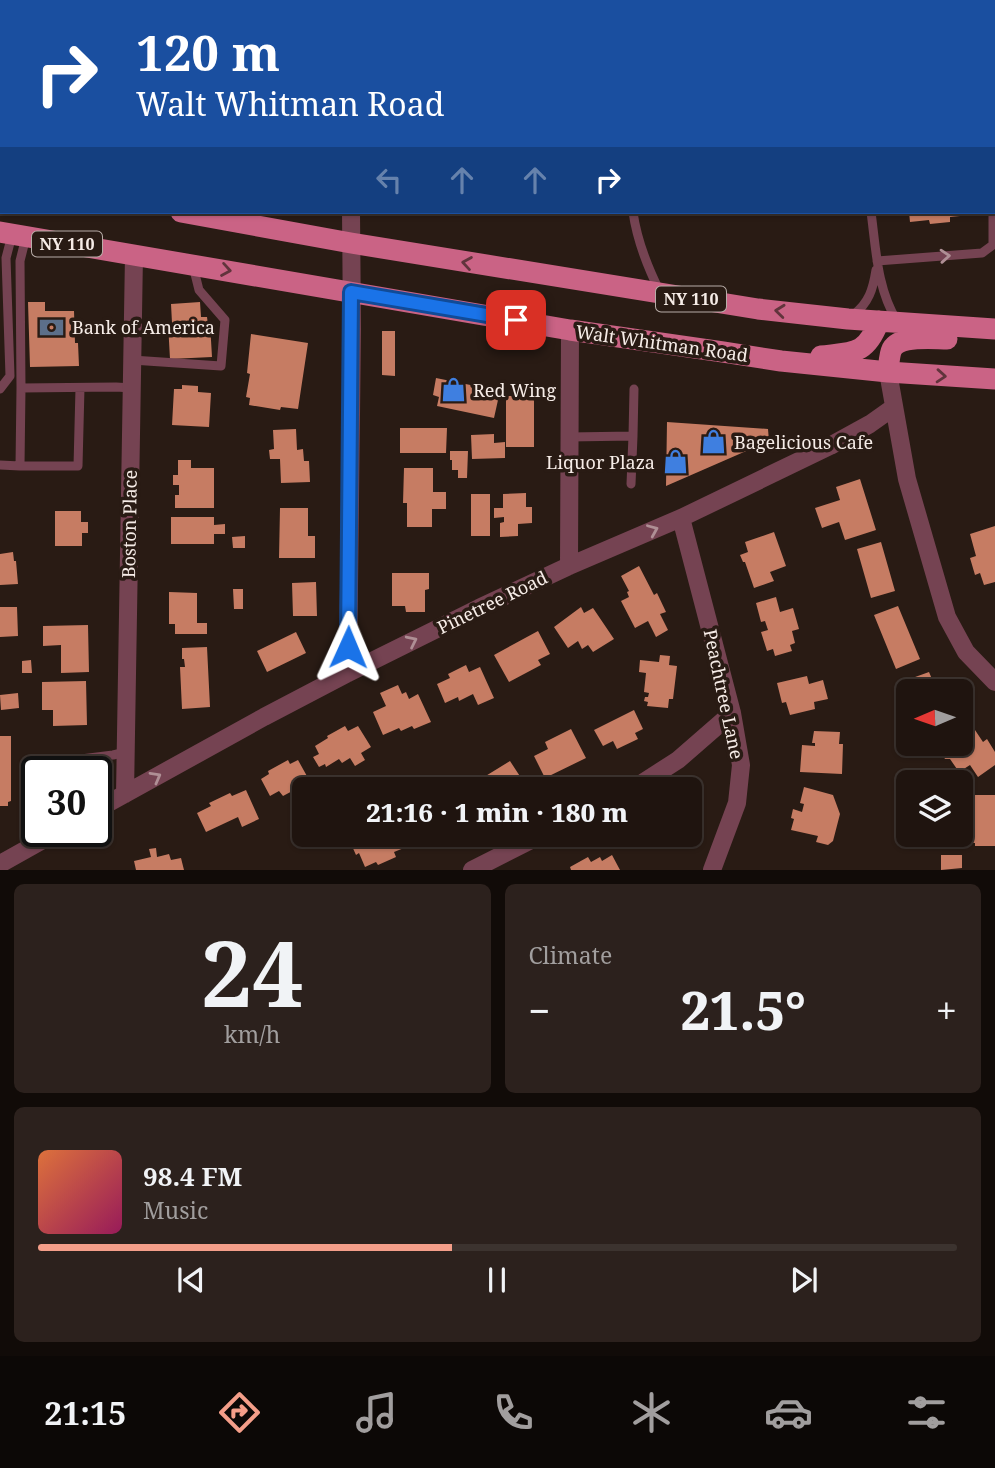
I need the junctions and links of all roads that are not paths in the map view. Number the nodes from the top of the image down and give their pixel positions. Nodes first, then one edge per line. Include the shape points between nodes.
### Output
1 (192, 214) edge
2 (351, 214) edge
3 (632, 214) edge
4 (871, 214) edge
5 (993, 214) edge
6 (13, 234) edge
7 (351, 243) junction
8 (134, 255) junction
9 (877, 261) junction
10 (193, 265) junction
11 (351, 292) junction
12 (661, 294) junction
13 (848, 319) junction
14 (889, 322) junction
15 (995, 329) edge
16 (570, 330) junction
17 (995, 338) edge
18 (132, 360) junction
19 (781, 361) junction
20 (888, 372) junction
21 (995, 379) edge
22 (22, 388) junction
23 (80, 388) junction
24 (132, 388) junction
25 (634, 389) dead end
26 (0, 390) edge
27 (894, 407) junction
28 (633, 436) junction
29 (569, 437) junction
30 (0, 465) edge
31 (20, 466) junction
32 (631, 484) dead end
33 (681, 518) junction
34 (569, 566) junction
35 (348, 673) junction
36 (995, 682) edge
37 (732, 713) junction
38 (125, 752) junction
39 (105, 756) edge
40 (652, 777) edge
41 (125, 794) junction
42 (112, 801) edge
43 (28, 847) edge
44 (517, 847) edge
45 (0, 864) edge
46 (472, 870) edge
47 (712, 870) edge

1 - 7 main road, NY 110
2 - 7 street
3 - 12 lane via 646,264
4 - 9 lane
9 -> 5 lane via 982,253 993,245
6 - 8 main road, Walt Whitman Road / NY 110
6 - 22 lane via 20,261
6 - 26 lane via 6,258 10,376
7 - 11 street
12 -> 7 main road, NY 110
8 - 10 main road, Walt Whitman Road / NY 110
8 - 18 street, Boston Place
9 - 13 lane via 866,303
9 - 14 lane
10 -> 11 main road, Walt Whitman Road / NY 110
10 - 18 lane via 200,290 225,320 221,366
11 - 16 main road, Walt Whitman Road / NY 110
11 - 35 street
13 -> 12 main road, NY 110
13 - 14 main road, NY 110
14 - 15 main road, NY 110
14 - 19 main road via 858,350
16 - 19 main road, Walt Whitman Road / NY 110
16 - 29 street
17 - 20 main road via 901,341 893,347
18 - 24 street, Boston Place
19 - 20 main road, Walt Whitman Road / NY 110
20 -> 21 main road, Walt Whitman Road / NY 110
20 - 27 street
22 - 23 lane
22 - 31 lane
23 - 24 lane
23 - 31 lane via 78,466
24 - 38 street, Boston Place
25 - 28 lane
27 - 33 street, Pinetree Road via 830,446
27 - 36 street via 907,479 947,617 966,652
28 - 29 lane
28 - 32 lane
29 - 34 street
30 - 31 lane
34 -> 33 street, Pinetree Road
33 - 37 street, Peachtree Lane
35 -> 34 street, Pinetree Road
41 -> 35 street, Pinetree Road
37 - 40 street
37 - 47 street, Peachtree Lane via 741,765 737,803
38 - 39 lane
38 - 41 street, Boston Place
41 - 42 street, Pinetree Road
43 - 45 street
44 - 46 street

